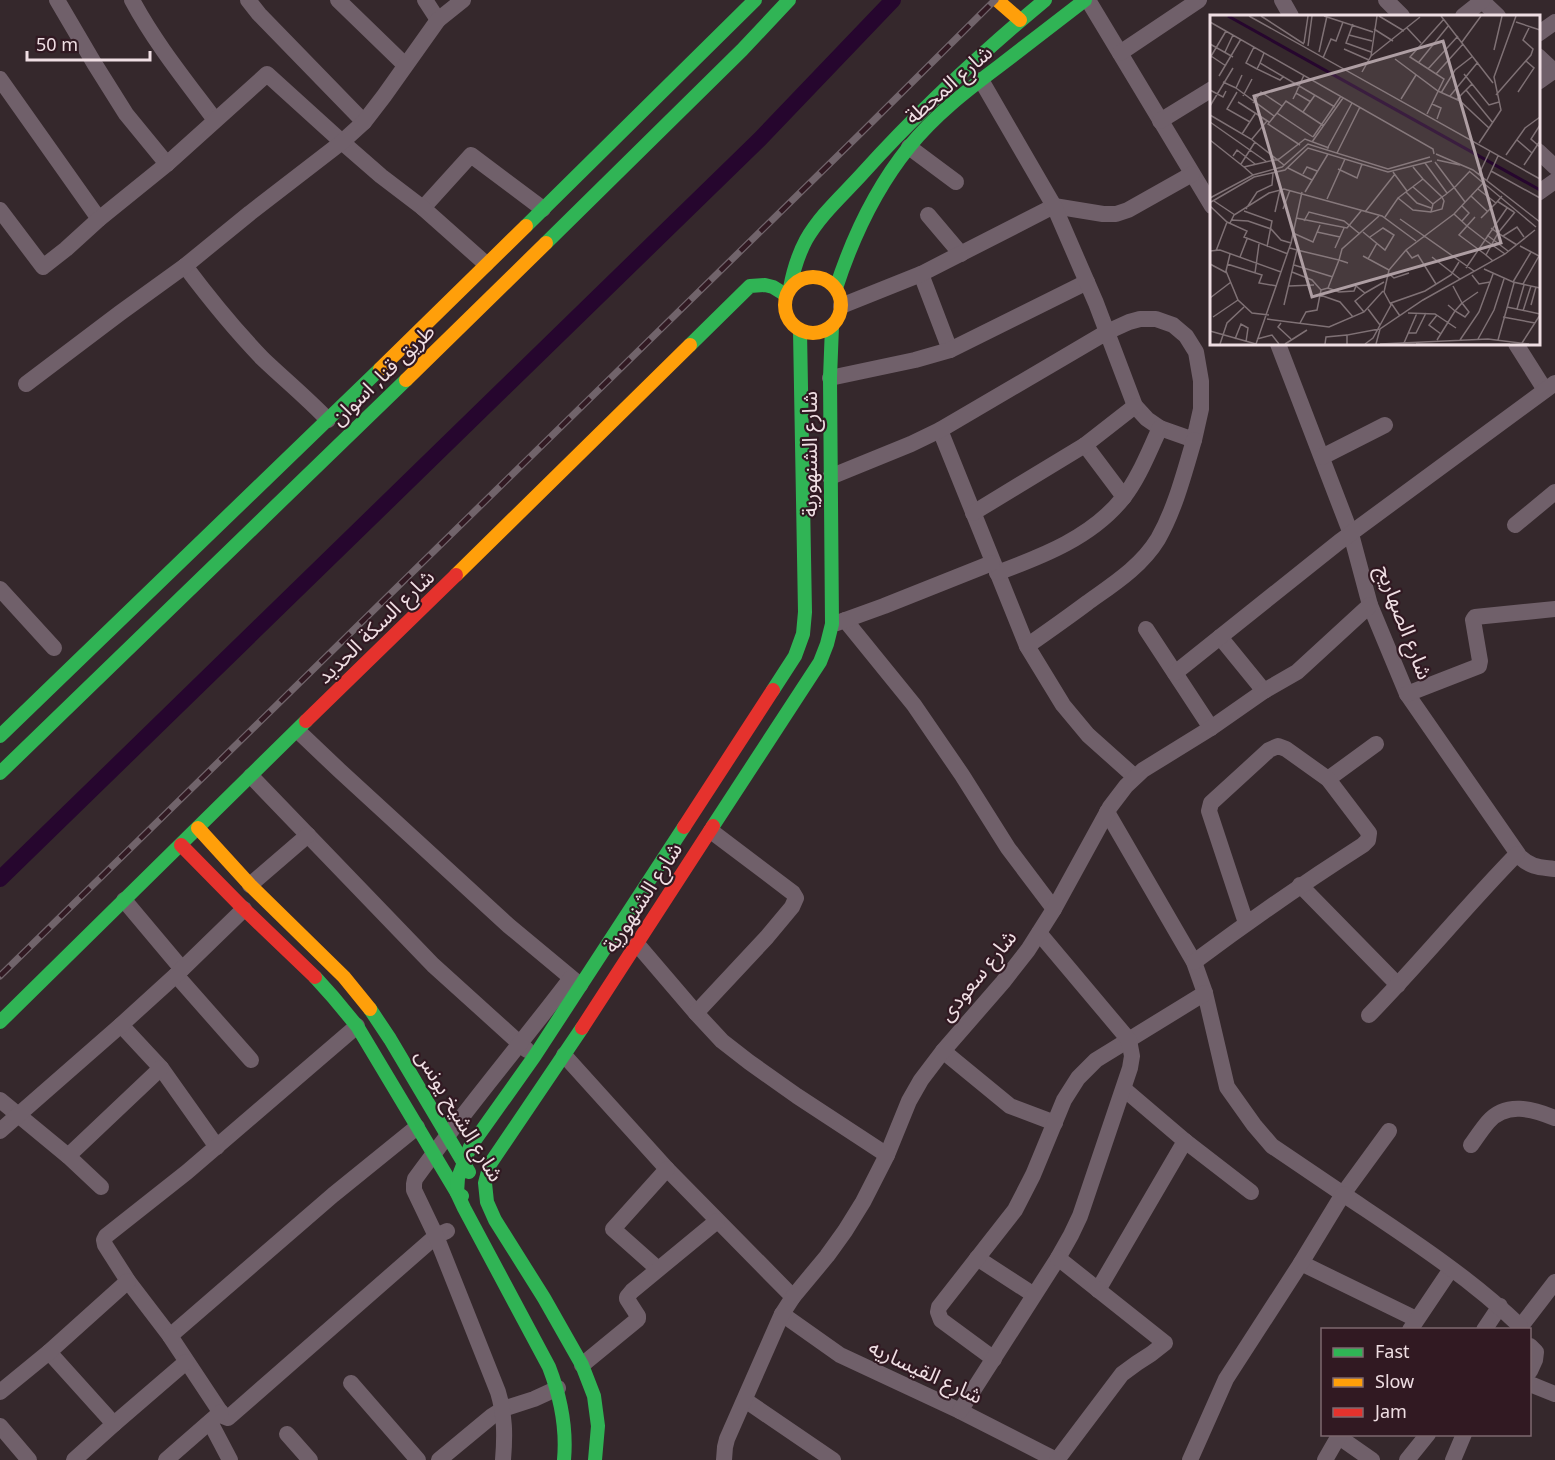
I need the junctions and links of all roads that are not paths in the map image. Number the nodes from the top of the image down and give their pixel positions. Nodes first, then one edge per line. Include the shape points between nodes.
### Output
1 (57, 0) edge
2 (132, 0) edge
3 (248, 0) edge
4 (338, 0) edge
5 (425, 0) edge
6 (463, 0) edge
7 (755, 0) edge
8 (789, 0) edge
9 (997, 0) edge
10 (1045, 0) edge
11 (1087, 0) edge
12 (1199, 0) edge
13 (1282, 0) edge
14 (1386, 0) edge
15 (1482, 0) edge
16 (1290, 15) edge
17 (1401, 15) edge
18 (1464, 15) edge
19 (1497, 15) edge
20 (438, 20) junction
21 (1020, 20) junction
22 (1555, 22) edge
23 (1540, 33) edge
24 (1120, 53) junction
25 (1540, 57) edge
26 (405, 65) junction
27 (1555, 71) edge
28 (0, 79) edge
29 (981, 80) junction
30 (1540, 81) edge
31 (1210, 90) edge
32 (215, 120) junction
33 (1160, 121) junction
34 (364, 122) junction
35 (342, 142) junction
36 (909, 147) junction
37 (1540, 152) edge
38 (166, 164) junction
39 (1555, 167) edge
40 (1192, 174) junction
41 (1555, 181) edge
42 (956, 182) dead end
43 (1540, 192) edge
44 (1210, 203) edge
45 (1054, 206) junction
46 (423, 208) junction
47 (543, 209) junction
48 (0, 210) edge
49 (928, 215) dead end
50 (99, 219) junction
51 (960, 255) junction
52 (486, 264) junction
53 (185, 266) junction
54 (921, 274) junction
55 (1087, 282) junction
56 (836, 288) junction
57 (788, 292) junction
58 (841, 306) junction
59 (832, 326) junction
60 (800, 331) junction
61 (1107, 332) junction
62 (1278, 345) edge
63 (1517, 345) edge
64 (950, 350) junction
65 (830, 378) junction
66 (26, 384) dead end
67 (1550, 386) edge
68 (1135, 406) junction
69 (328, 420) junction
70 (1385, 425) dead end
71 (1160, 428) junction
72 (940, 430) junction
73 (1194, 440) junction
74 (1085, 445) junction
75 (1322, 457) junction
76 (830, 477) junction
77 (1555, 492) edge
78 (1124, 497) junction
79 (973, 513) junction
80 (1515, 525) dead end
81 (1350, 534) junction
82 (995, 568) junction
83 (0, 590) edge
84 (1370, 605) junction
85 (1555, 609) edge
86 (838, 622) junction
87 (1146, 629) dead end
88 (1220, 638) junction
89 (1027, 646) junction
90 (54, 648) dead end
91 (1175, 673) junction
92 (1264, 692) junction
93 (1407, 694) junction
94 (1211, 728) junction
95 (298, 731) junction
96 (0, 736) edge
97 (1376, 744) dead end
98 (0, 773) edge
99 (251, 776) junction
100 (1135, 777) junction
101 (1328, 779) junction
102 (1107, 812) junction
103 (198, 828) junction
104 (711, 831) junction
105 (308, 835) junction
106 (181, 845) junction
107 (1517, 854) junction
108 (1552, 865) edge
109 (250, 885) junction
110 (1300, 885) junction
111 (124, 900) junction
112 (244, 909) junction
113 (1054, 909) junction
114 (1246, 923) junction
115 (1039, 933) junction
116 (637, 944) junction
117 (1194, 962) junction
118 (179, 972) junction
119 (576, 982) junction
120 (1398, 985) junction
121 (1205, 993) junction
122 (696, 1013) junction
123 (1369, 1015) dead end
124 (0, 1022) edge
125 (121, 1025) junction
126 (357, 1026) junction
127 (1129, 1040) junction
128 (520, 1045) junction
129 (943, 1051) junction
130 (534, 1056) junction
131 (564, 1056) junction
132 (251, 1060) dead end
133 (161, 1068) junction
134 (1124, 1089) junction
135 (0, 1100) edge
136 (17, 1115) junction
137 (1555, 1118) edge
138 (1055, 1123) junction
139 (417, 1127) junction
140 (0, 1131) edge
141 (1389, 1131) dead end
142 (447, 1135) junction
143 (1185, 1141) junction
144 (1471, 1145) dead end
145 (217, 1147) junction
146 (433, 1155) junction
147 (887, 1155) junction
148 (68, 1156) junction
149 (463, 1162) junction
150 (667, 1169) junction
151 (101, 1187) dead end
152 (1251, 1192) dead end
153 (457, 1193) junction
154 (1343, 1194) junction
155 (487, 1202) junction
156 (717, 1221) junction
157 (442, 1234) junction
158 (977, 1258) junction
159 (1058, 1258) junction
160 (1301, 1263) junction
161 (658, 1269) junction
162 (1451, 1269) junction
163 (128, 1281) junction
164 (1555, 1282) edge
165 (1098, 1290) junction
166 (1034, 1295) junction
167 (793, 1297) junction
168 (1500, 1306) junction
169 (782, 1314) junction
170 (1413, 1324) edge
171 (1485, 1328) edge
172 (1519, 1328) edge
173 (170, 1336) junction
174 (1531, 1347) edge
175 (50, 1352) junction
176 (994, 1359) junction
177 (186, 1362) junction
178 (582, 1365) junction
179 (1531, 1369) edge
180 (351, 1383) dead end
181 (1531, 1384) edge
182 (558, 1388) junction
183 (0, 1392) edge
184 (1555, 1394) edge
185 (745, 1400) junction
186 (503, 1409) junction
187 (960, 1411) junction
188 (216, 1417) junction
189 (114, 1424) junction
190 (0, 1426) edge
191 (287, 1434) dead end
192 (1339, 1436) edge
193 (1426, 1436) edge
194 (1463, 1436) edge
195 (29, 1460) edge
196 (74, 1460) edge
197 (165, 1460) edge
198 (230, 1460) edge
199 (310, 1460) edge
200 (418, 1460) edge
201 (439, 1460) edge
202 (503, 1460) edge
203 (564, 1460) edge
204 (595, 1460) edge
205 (724, 1460) edge
206 (833, 1460) edge
207 (1056, 1460) edge
208 (1190, 1460) edge
209 (1325, 1460) edge
210 (1372, 1460) edge
211 (1407, 1460) edge
212 (1453, 1460) edge

1 - 38 street via 126,114
2 - 32 street
3 - 34 street
4 - 26 street
5 - 20 street
6 - 20 street
7 - 47 main road, طريق قنا, اسوان
8 - 98 main road, طريق قنا, اسوان via 306,478
9 - 21 main road
10 - 21 main road, شارع المحطة
11 - 24 street
11 - 29 main road, شارع المحطة
12 - 24 street
13 - 16 street
14 - 17 street
15 - 18 street
15 - 19 street
20 - 26 street
21 - 57 main road, شارع المحطة via 947,86 843,195 807,238
22 - 23 street
24 - 33 street
25 - 27 street
26 - 34 street
27 - 30 street
28 - 50 street
29 - 36 main road, شارع المحطة via 955,100
29 - 45 street
31 - 33 street
32 - 35 street via 267,74
32 - 38 street
33 - 40 street
34 - 35 street
35 - 46 street
35 - 53 street
36 - 42 street
36 - 56 main road, شارع المحطة via 865,214
37 - 39 street
38 - 50 street
40 - 44 street
40 - 45 street via 1116,214
41 - 43 street
45 - 51 street
45 - 55 street
46 - 47 street via 471,155
46 - 52 street
47 - 52 main road, طريق قنا, اسوان
48 - 50 street via 43,267
49 - 51 street
51 - 54 street
52 - 69 main road, طريق قنا, اسوان
53 - 66 street
53 - 69 street via 263,358
54 - 58 street
54 - 64 street
55 - 61 street
55 - 64 street
56 - 57 main road via 813,277 796,282
56 - 58 main road
57 - 60 main road via 785,312
57 - 95 main road, شارع السكة الحديد via 766,284 750,286
58 - 59 main road
59 - 60 main road via 820,333
59 - 65 main road, شارع الشنهورية
60 - 119 main road, شارع الشنهورية via 805,612 795,656
61 - 68 street
61 - 72 street
61 - 73 street via 1140,319 1156,319 1173,325 1186,336 1196,352 1201,381 1201,409
62 - 75 street, شارع الصهاريج
63 - 67 street
64 - 65 street
65 - 76 main road, شارع الشنهورية
67 - 81 street
68 - 71 street
68 - 74 street
69 - 96 main road, طريق قنا, اسوان
70 - 75 street
71 - 73 street
71 - 78 street
72 - 76 street
72 - 79 street
73 - 89 street via 1157,541 1119,580
74 - 78 street
74 - 79 street
75 - 81 street, شارع الصهاريج
76 - 86 main road, شارع الشنهورية
77 - 80 street
78 - 82 street via 1100,522 1071,541 1041,557
79 - 82 street
81 - 84 street, شارع الصهاريج
81 - 88 street
82 - 86 street
82 - 89 street
83 - 90 street
84 - 92 street, شارع سعودى via 1297,672
84 - 93 street, شارع الصهاريج
85 - 93 street via 1474,617 1479,666
86 - 104 main road, شارع الشنهورية via 810,680
86 - 113 street via 914,705 1008,848
87 - 91 street
88 - 91 street
88 - 92 street
89 - 100 street via 1069,713
91 - 94 street
92 - 94 street, شارع سعودى
93 - 107 street, شارع الصهاريج
94 - 100 street, شارع سعودى
95 - 99 main road, شارع السكة الحديد
95 - 119 street via 509,926
97 - 101 street
99 - 103 main road, شارع السكة الحديد
99 - 105 street
100 - 102 street, شارع سعودى
101 - 110 street via 1369,833 1368,840
101 - 114 street via 1278,746 1211,803 1211,819
102 - 113 street, شارع سعودى
102 - 117 street
103 - 106 main road, شارع السكة الحديد
103 - 109 main road, شارع الشيخ يونس
104 - 116 main road, شارع الشنهورية
104 - 122 street via 796,898 767,937
105 - 109 street
105 - 128 street via 433,965
106 - 111 main road, شارع السكة الحديد
106 - 112 main road, شارع الشيخ يونس
107 - 108 street, شارع الصهاريج via 1535,867
107 - 120 street
109 - 142 main road, شارع الشيخ يونس via 363,999
110 - 114 street
110 - 120 street
111 - 118 street
111 - 124 main road, شارع السكة الحديد
112 - 118 street
112 - 126 main road, شارع الشيخ يونس via 326,987
113 - 115 street, شارع سعودى
114 - 117 street
115 - 127 street
115 - 129 street, شارع سعودى via 1004,982
116 - 122 street
116 - 131 main road, شارع الشنهورية
117 - 121 street
118 - 125 street
118 - 132 street
119 - 128 street
119 - 130 main road, شارع الشنهورية
120 - 123 street
121 - 127 street
121 - 154 street via 1227,1087 1272,1146
122 - 147 street via 749,1062
125 - 133 street
125 - 136 street
126 - 139 main road, شارع الشيخ يونس
126 - 145 street
127 - 134 street via 1132,1056
127 - 138 street via 1096,1060 1078,1078
128 - 130 street
128 - 142 street
129 - 138 street via 1010,1106
129 - 147 street, شارع سعودى via 909,1101
130 - 149 main road, شارع الشنهورية
131 - 150 street
131 - 155 main road, شارع الشنهورية via 490,1164 485,1183
133 - 145 street
133 - 148 street
134 - 143 street
134 - 159 street via 1080,1216
135 - 136 street
136 - 140 street
136 - 148 street
137 - 144 street via 1521,1108 1499,1112
138 - 158 street via 1015,1209
139 - 146 main road, شارع الشيخ يونس
139 - 173 street
141 - 154 street
142 - 146 street
142 - 149 main road, شارع الشيخ يونس
143 - 152 street
143 - 165 street
145 - 163 street via 106,1236 105,1245
146 - 153 main road, شارع الشيخ يونس
146 - 157 street via 415,1179 414,1190
147 - 167 street, شارع سعودى via 845,1231
148 - 151 street
149 - 153 main road, شارع الشنهورية
149 - 155 main road, شارع الشيخ يونس
150 - 156 street
150 - 161 street via 613,1229
153 - 155 main road, شارع الشيخ يونس
153 - 182 main road
154 - 160 street
154 - 162 street
155 - 178 main road, شارع الشنهورية
156 - 161 street
156 - 167 street
157 - 186 street
157 - 188 street via 231,1417
158 - 166 street
158 - 176 street via 938,1312 941,1320
159 - 165 street
159 - 166 street
160 - 170 street
160 - 208 street via 1226,1379
161 - 178 street via 627,1297 638,1316 636,1322
162 - 168 street
162 - 170 street
163 - 173 street
163 - 175 street
164 - 172 street
165 - 207 street via 1165,1343 1122,1374
166 - 176 street
167 - 169 street, شارع سعودى
168 - 171 street
168 - 172 street
169 - 185 street, شارع سعودى
169 - 187 street, شارع القيساريه via 840,1355
173 - 177 street
174 - 179 street via 1537,1355
175 - 183 street
175 - 189 street
176 - 187 street
177 - 188 street
177 - 189 street
178 - 204 main road, شارع الشنهورية via 594,1396 598,1426
180 - 200 street
181 - 184 street
182 - 186 street
182 - 203 main road via 566,1431
185 - 205 street, شارع سعودى via 727,1439
185 - 206 street
186 - 201 street
186 - 202 street
187 - 207 street, شارع القيساريه
188 - 197 street
188 - 198 street
189 - 196 street
190 - 195 street
191 - 199 street
192 - 209 street
192 - 210 street
193 - 211 street
194 - 212 street

